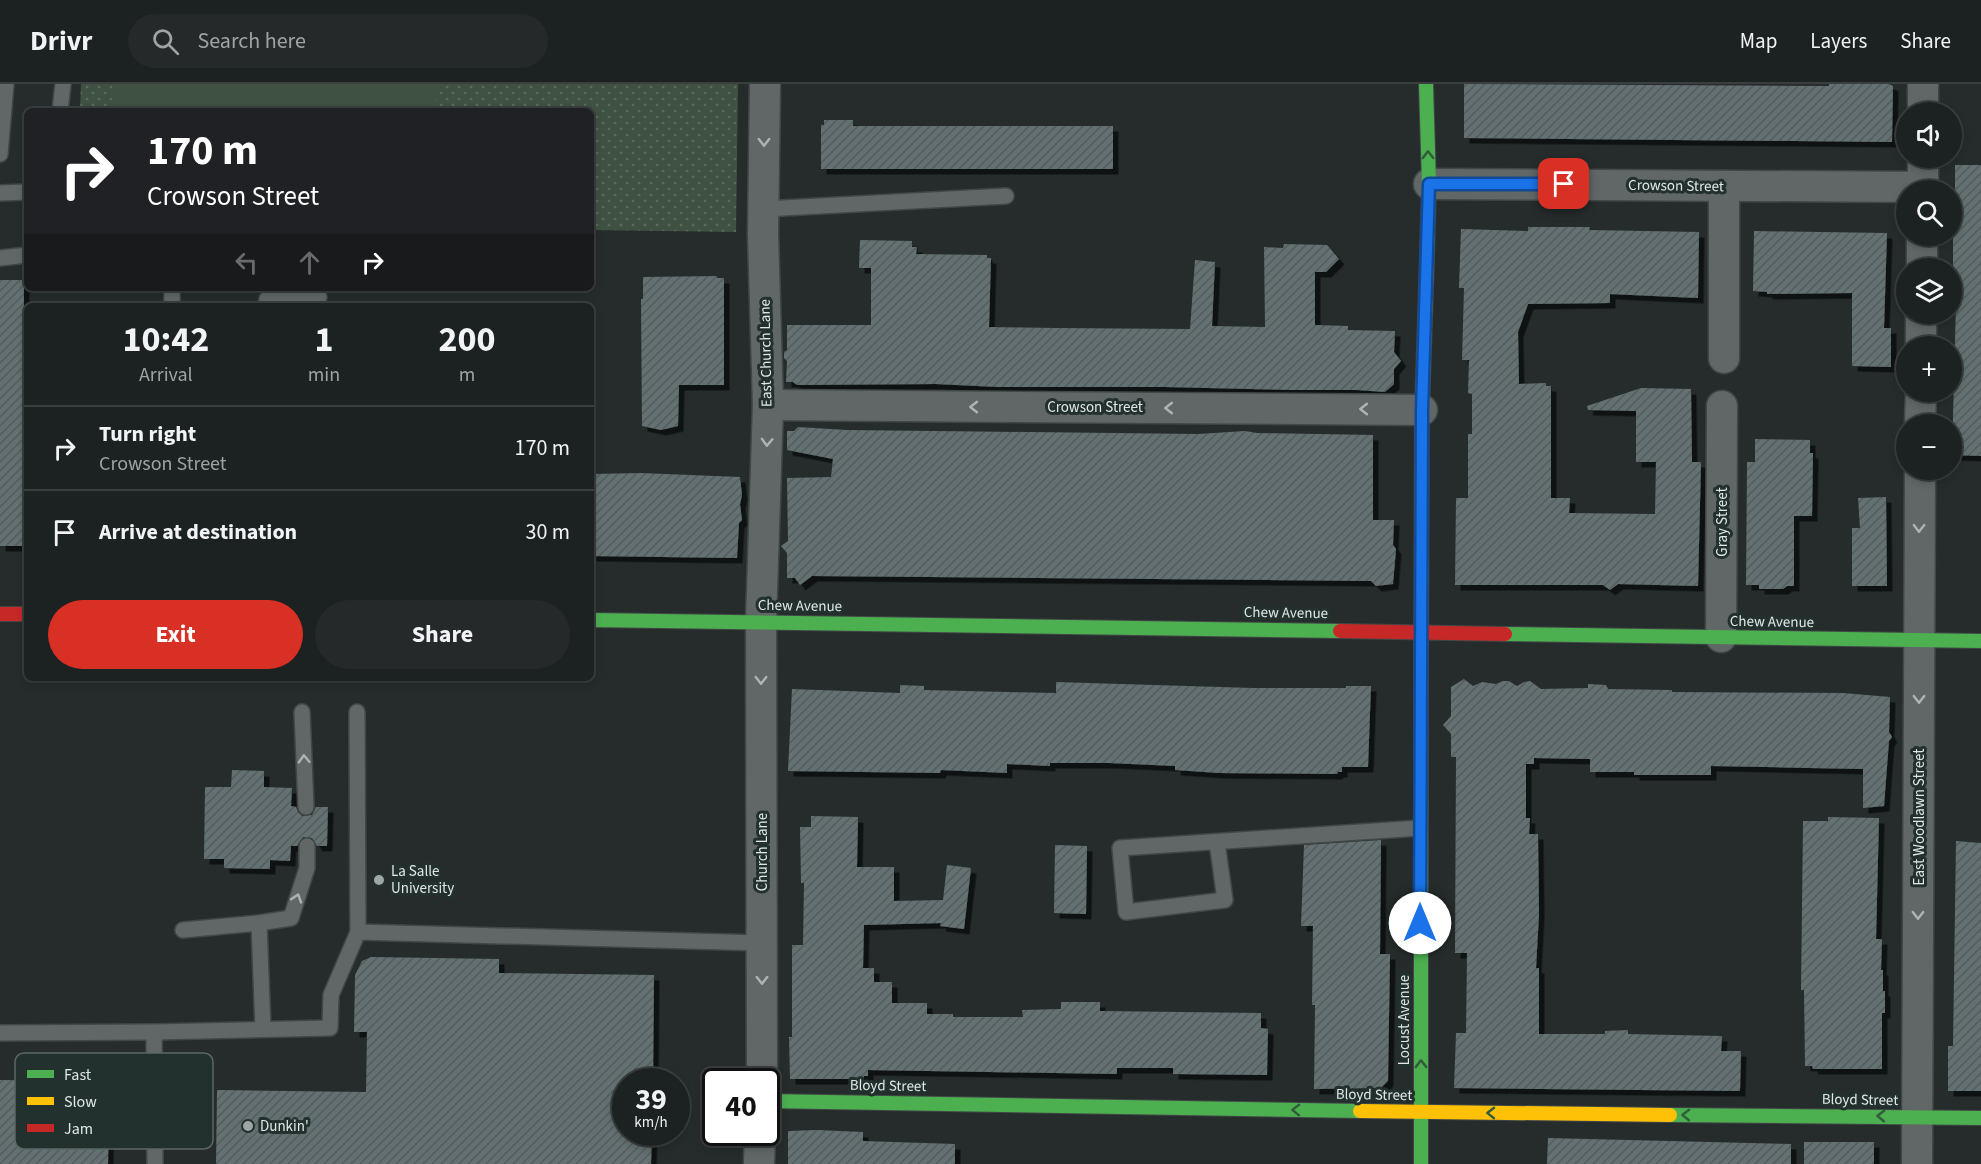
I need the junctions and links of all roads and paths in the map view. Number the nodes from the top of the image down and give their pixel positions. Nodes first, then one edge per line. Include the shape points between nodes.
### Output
1 (6, 84) edge
2 (63, 84) edge
3 (765, 84) edge
4 (1426, 84) edge
5 (1923, 84) edge
6 (1923, 102) edge
7 (60, 108) edge
8 (0, 138) edge
9 (0, 154) edge
10 (1429, 184) junction
11 (1724, 186) junction
12 (1896, 189) edge
13 (24, 192) edge
14 (0, 193) edge
15 (1006, 196) dead end
16 (764, 209) junction
17 (24, 255) edge
18 (0, 258) edge
19 (319, 297) dead end
20 (266, 303) edge
21 (1724, 358) dead end
22 (768, 405) junction
23 (1722, 406) dead end
24 (1422, 410) junction
25 (1920, 480) edge
26 (0, 614) edge
27 (24, 614) edge
28 (594, 620) edge
29 (761, 622) junction
30 (1421, 631) junction
31 (1721, 638) junction
32 (1919, 640) junction
33 (1981, 641) edge
34 (302, 712) dead end
35 (357, 712) dead end
36 (306, 807) dead end
37 (1420, 828) junction
38 (1217, 842) junction
39 (307, 846) dead end
40 (259, 923) junction
41 (183, 930) dead end
42 (358, 932) junction
43 (762, 943) junction
44 (263, 1029) junction
45 (154, 1032) junction
46 (0, 1033) edge
47 (154, 1053) edge
48 (762, 1068) edge
49 (780, 1101) edge
50 (1421, 1112) junction
51 (1918, 1117) junction
52 (1981, 1118) edge
53 (760, 1146) edge
54 (155, 1149) edge
55 (155, 1164) edge
56 (759, 1164) edge
57 (1421, 1164) edge
58 (1917, 1164) edge

1 - 8 lane
2 - 7 lane
3 -> 16 street, East Church Lane
10 -> 4 street, Locust Avenue
5 - 6 street
8 - 9 lane
10 - 11 street, Crowson Street
10 - 24 street, Locust Avenue
11 - 12 street, Crowson Street
11 - 21 street
13 - 14 lane
15 - 16 lane
16 - 22 street, East Church Lane
17 - 18 lane
19 - 20 lane via 267,299
24 -> 22 street, Crowson Street
22 -> 29 street, East Church Lane
23 - 31 street, Gray Street
24 - 30 street, Locust Avenue
25 -> 32 street, East Woodlawn Street
26 - 27 street
28 - 29 street, Chew Avenue
29 - 30 street, Chew Avenue
29 -> 43 street, Church Lane
30 - 31 street, Chew Avenue
30 - 37 street, Locust Avenue
31 - 32 street, Chew Avenue
32 - 33 street, Chew Avenue
32 -> 51 street, East Woodlawn Street
36 -> 34 lane
35 - 42 lane
37 - 38 lane
50 -> 37 street, Locust Avenue
38 - 38 lane via 1120,848 1126,912 1225,900
40 -> 39 lane via 291,918 307,868
40 - 41 lane
40 - 44 lane
42 - 43 lane
42 - 44 lane via 332,995 330,1028
43 -> 48 street, Church Lane
44 - 45 lane
45 - 46 lane
45 - 47 lane
50 -> 49 street, Bloyd Street
51 -> 50 street, Bloyd Street
50 - 57 street, Locust Avenue
51 - 52 street, Bloyd Street
51 - 58 street, East Woodlawn Street
53 - 56 street
54 - 55 lane

